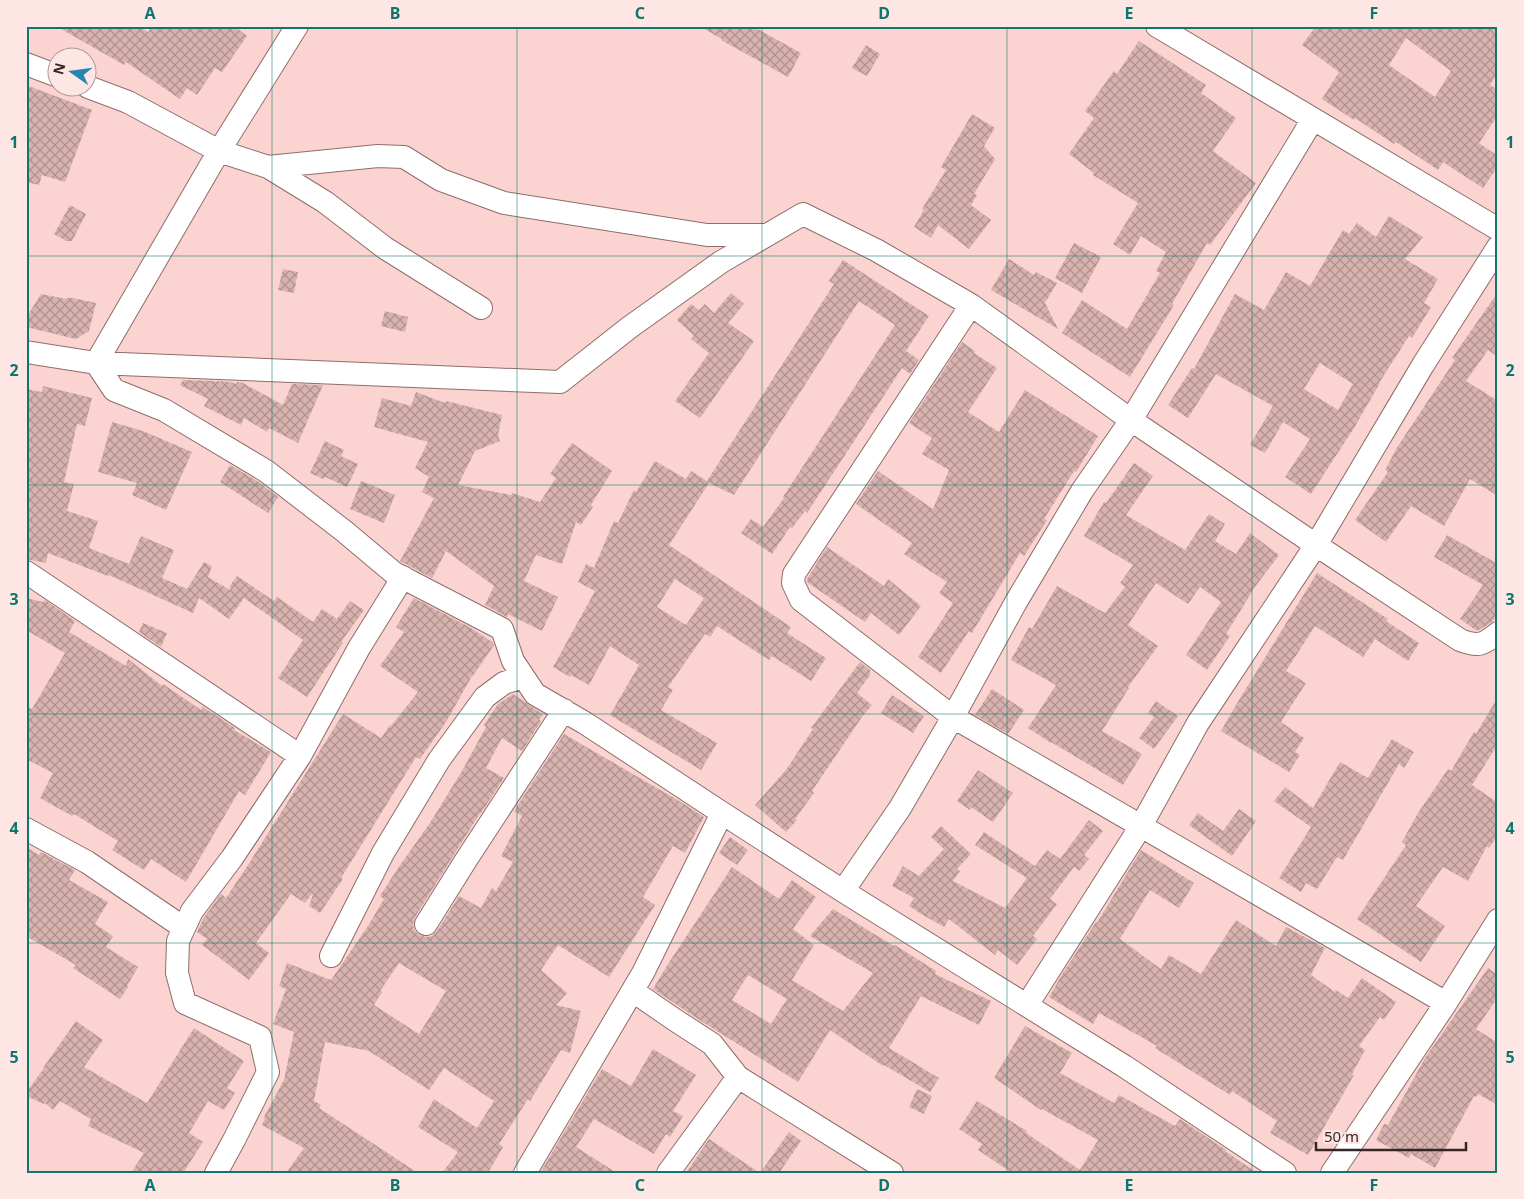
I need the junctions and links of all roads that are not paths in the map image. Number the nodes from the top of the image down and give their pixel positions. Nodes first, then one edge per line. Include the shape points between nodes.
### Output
1 (296, 26) edge
2 (1157, 26) edge
3 (26, 64) edge
4 (48, 72) edge
5 (98, 91) edge
6 (1313, 119) junction
7 (219, 150) junction
8 (268, 167) junction
9 (1498, 229) edge
10 (767, 235) junction
11 (1498, 248) edge
12 (971, 306) junction
13 (481, 308) dead end
14 (26, 352) edge
15 (96, 363) junction
16 (1131, 420) junction
17 (1316, 544) junction
18 (26, 572) edge
19 (403, 577) junction
20 (1498, 633) edge
21 (523, 677) junction
22 (564, 710) junction
23 (953, 718) junction
24 (300, 756) junction
25 (722, 813) junction
26 (1141, 826) junction
27 (26, 830) edge
28 (843, 891) junction
29 (1498, 920) edge
30 (426, 924) dead end
31 (184, 928) junction
32 (331, 956) dead end
33 (633, 991) junction
34 (1446, 1002) junction
35 (1027, 1005) junction
36 (738, 1077) junction
37 (216, 1173) edge
38 (525, 1173) edge
39 (668, 1173) edge
40 (892, 1173) edge
41 (1285, 1173) edge
42 (1332, 1173) edge

1 - 7 street
2 - 6 street
3 - 4 street
5 - 7 street via 128,102
6 - 9 street
6 - 16 street
7 - 8 street
7 - 15 street
8 - 10 street via 378,156 404,157 441,180 504,203 707,235
8 - 13 street via 325,202 385,248
10 - 12 street via 803,214 876,250
10 - 15 street via 721,262 560,382
11 - 17 street via 1423,365
12 - 16 street
12 - 23 street via 794,574 793,583 802,600
14 - 15 street
15 - 19 street via 114,390 164,410 266,471
16 - 17 street
16 - 23 street via 1082,491 1016,602
17 - 20 street via 1460,640 1482,644
17 - 26 street via 1198,724
18 - 24 street
19 - 21 street via 502,629 512,661
19 - 24 street via 359,648
21 - 22 street via 535,694
21 - 32 street via 504,683 485,697 440,760 383,854
22 - 25 street
22 - 30 street
23 - 26 street
23 - 28 street via 900,808
24 - 31 street via 232,858 192,911
25 - 28 street
25 - 33 street
26 - 34 street
26 - 35 street
27 - 31 street via 87,862
28 - 35 street
29 - 34 street
31 - 37 street via 178,941 177,973 185,1003 260,1037 268,1072
33 - 36 street via 712,1044
33 - 38 street
34 - 42 street
35 - 41 street
36 - 39 street
36 - 40 street

